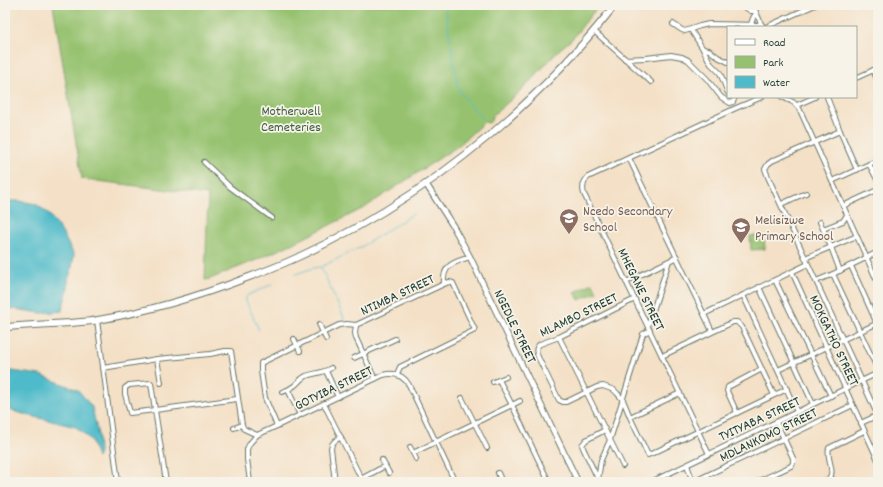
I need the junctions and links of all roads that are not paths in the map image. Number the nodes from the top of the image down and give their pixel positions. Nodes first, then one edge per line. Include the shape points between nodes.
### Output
1 (615, 5) edge
2 (741, 5) edge
3 (815, 5) edge
4 (874, 5) edge
5 (755, 8) edge
6 (878, 13) edge
7 (673, 24) dead end
8 (750, 26) edge
9 (764, 26) edge
10 (690, 30) junction
11 (594, 31) junction
12 (703, 49) junction
13 (625, 58) junction
14 (727, 62) edge
15 (878, 68) edge
16 (873, 70) junction
17 (857, 78) edge
18 (878, 81) edge
19 (651, 82) dead end
20 (727, 90) edge
21 (731, 98) edge
22 (735, 98) edge
23 (757, 98) edge
24 (784, 98) edge
25 (813, 98) edge
26 (827, 98) edge
27 (733, 102) junction
28 (797, 106) junction
29 (736, 108) junction
30 (840, 131) junction
31 (814, 143) junction
32 (629, 158) junction
33 (878, 160) edge
34 (204, 162) dead end
35 (869, 164) junction
36 (857, 170) junction
37 (832, 181) junction
38 (878, 181) edge
39 (426, 184) junction
40 (878, 189) edge
41 (806, 193) dead end
42 (781, 204) junction
43 (843, 206) junction
44 (847, 215) junction
45 (272, 218) dead end
46 (820, 222) dead end
47 (823, 229) junction
48 (857, 236) junction
49 (831, 247) junction
50 (878, 252) edge
51 (470, 257) junction
52 (677, 257) junction
53 (805, 258) junction
54 (866, 258) junction
55 (669, 261) junction
56 (808, 264) junction
57 (851, 266) junction
58 (840, 271) junction
59 (792, 272) junction
60 (833, 274) junction
61 (775, 280) junction
62 (816, 281) junction
63 (626, 282) junction
64 (878, 283) edge
65 (444, 284) junction
66 (759, 287) junction
67 (743, 295) junction
68 (635, 299) junction
69 (704, 314) junction
70 (97, 320) junction
71 (319, 324) dead end
72 (878, 324) edge
73 (356, 325) junction
74 (5, 327) edge
75 (649, 328) junction
76 (712, 331) junction
77 (860, 332) junction
78 (323, 333) junction
79 (559, 336) junction
80 (294, 339) dead end
81 (326, 339) dead end
82 (395, 339) dead end
83 (842, 339) junction
84 (297, 346) junction
85 (826, 347) junction
86 (300, 351) dead end
87 (363, 354) junction
88 (811, 354) junction
89 (662, 356) junction
90 (354, 358) dead end
91 (157, 359) junction
92 (794, 362) junction
93 (103, 368) junction
94 (331, 368) dead end
95 (762, 369) junction
96 (778, 370) junction
97 (326, 371) junction
98 (878, 372) edge
99 (397, 374) junction
100 (506, 377) dead end
101 (376, 379) junction
102 (500, 380) junction
103 (862, 381) junction
104 (494, 382) dead end
105 (161, 383) dead end
106 (786, 389) junction
107 (846, 389) junction
108 (288, 390) junction
109 (282, 392) dead end
110 (586, 392) junction
111 (680, 393) junction
112 (774, 395) junction
113 (830, 396) junction
114 (338, 397) junction
115 (462, 398) dead end
116 (237, 399) junction
117 (623, 400) junction
118 (520, 401) dead end
119 (324, 404) junction
120 (813, 404) junction
121 (512, 405) junction
122 (852, 405) junction
123 (155, 410) junction
124 (797, 412) junction
125 (737, 413) junction
126 (300, 415) junction
127 (878, 415) edge
128 (630, 417) junction
129 (776, 422) junction
130 (474, 423) junction
131 (861, 423) junction
132 (242, 425) junction
133 (277, 426) junction
134 (234, 428) dead end
135 (605, 430) junction
136 (698, 431) junction
137 (864, 431) junction
138 (257, 435) junction
139 (341, 437) junction
140 (784, 439) junction
141 (610, 440) junction
142 (436, 442) junction
143 (410, 447) dead end
144 (486, 448) dead end
145 (413, 453) junction
146 (709, 454) junction
147 (416, 459) dead end
148 (382, 460) dead end
149 (878, 460) edge
150 (687, 464) junction
151 (385, 466) junction
152 (623, 466) dead end
153 (388, 473) dead end
154 (498, 473) dead end
155 (830, 477) junction
156 (362, 480) edge
157 (454, 480) edge
158 (250, 481) edge
159 (118, 482) edge
160 (166, 482) edge
161 (238, 482) edge
162 (335, 482) edge
163 (447, 482) edge
164 (502, 482) edge
165 (543, 482) edge
166 (578, 482) edge
167 (651, 482) edge
168 (693, 482) edge
169 (757, 482) edge
170 (822, 482) edge
171 (836, 482) edge

1 - 11 main road
2 - 5 street via 751,10
3 - 9 street
4 - 6 street
5 - 8 street
5 - 9 street
7 - 10 street via 682,30
8 - 9 street
8 - 10 street via 709,24
10 - 12 street
11 - 13 street
11 - 39 main road via 528,102 484,141
12 - 14 street
12 - 20 street via 711,64 720,73
13 - 19 street
13 - 27 street via 671,55 682,57 707,79 721,96
15 - 16 street
16 - 17 street
16 - 18 street
21 - 27 street
22 - 27 street
23 - 29 street, MHEGANE STREET
24 - 28 street
25 - 28 street
26 - 30 street
27 - 29 street
28 - 31 street
29 - 32 street, MHEGANE STREET
30 - 31 street
30 - 36 street
31 - 37 street
31 - 42 street via 766,166 766,173
32 - 52 street
32 - 63 street, MHEGANE STREET via 588,177 583,186 584,194
33 - 35 street
34 - 45 street via 230,187
35 - 36 street
35 - 38 street
36 - 37 street
37 - 43 street
39 - 51 street, NGEDLE STREET
39 - 70 main road via 346,233 290,261 188,299
40 - 43 street
41 - 42 street
42 - 53 street
43 - 44 street
44 - 47 street via 843,221
44 - 48 street
46 - 47 street
47 - 49 street
48 - 49 street
48 - 54 street
49 - 53 street
49 - 58 street
50 - 54 street
51 - 65 street via 453,263 446,269 443,276
51 - 166 street, NGEDLE STREET
52 - 55 street
52 - 69 street
53 - 56 street
54 - 57 street
54 - 64 street
55 - 63 street
55 - 75 street
56 - 59 street
56 - 62 street
57 - 58 street
57 - 72 street
58 - 60 street
59 - 61 street
59 - 85 street, MOKGATHO STREET
60 - 62 street
60 - 77 street
61 - 66 street
61 - 88 street
62 - 83 street
63 - 68 street, MHEGANE STREET
65 - 73 street, NTIMBA STREET
65 - 99 street, NTIMBA STREET via 453,283 475,330 402,366
66 - 67 street
66 - 92 street
67 - 69 street
67 - 96 street
68 - 75 street, MHEGANE STREET
68 - 79 street, MLAMBO STREET
69 - 76 street
70 - 74 main road
70 - 93 street
71 - 78 street
72 - 77 street
73 - 78 street via 342,324
73 - 87 street, NTIMBA STREET via 355,336
75 - 89 street, MHEGANE STREET
75 - 117 street via 643,334
76 - 89 street
76 - 95 street via 733,322 739,323
77 - 83 street
77 - 98 street
78 - 81 street
78 - 84 street
79 - 110 street
79 - 110 street, MLAMBO STREET via 537,346 538,357 559,400 566,402
80 - 84 street
82 - 87 street
83 - 85 street
83 - 103 street
84 - 86 street
84 - 133 street via 261,365 265,398
85 - 88 street
85 - 107 street, MOKGATHO STREET
87 - 90 street
87 - 101 street, NTIMBA STREET
88 - 92 street
88 - 113 street
89 - 111 street, MHEGANE STREET
91 - 93 street
91 - 105 street
91 - 116 street via 231,351
92 - 96 street
92 - 120 street
93 - 159 street
94 - 97 street
95 - 112 street
95 - 125 street via 728,386 727,390
96 - 106 street
97 - 108 street via 308,375
97 - 114 street
98 - 103 street, TYITYABA STREET
99 - 101 street, GOTYIBA STREET via 388,374
99 - 142 street via 409,385
100 - 102 street
101 - 114 street, GOTYIBA STREET
102 - 104 street
102 - 121 street
103 - 107 street, TYITYABA STREET
103 - 127 street
106 - 112 street
106 - 124 street
107 - 113 street, TYITYABA STREET
107 - 122 street, MOKGATHO STREET
108 - 109 street
108 - 126 street
110 - 117 street, MLAMBO STREET via 603,386 614,390
110 - 135 street
111 - 128 street
111 - 136 street, MHEGANE STREET
112 - 125 street
113 - 120 street, TYITYABA STREET
114 - 119 street, GOTYIBA STREET
115 - 130 street
116 - 123 street
116 - 132 street
117 - 128 street, MLAMBO STREET
117 - 141 street
118 - 121 street
119 - 126 street, GOTYIBA STREET
119 - 139 street
120 - 124 street, TYITYABA STREET
121 - 130 street
121 - 165 street via 548,480
122 - 131 street, MOKGATHO STREET
122 - 140 street, MDLANKOMO STREET
123 - 123 street via 130,413 125,388 128,385 151,383
123 - 160 street
124 - 129 street, TYITYABA STREET
125 - 136 street
126 - 133 street, GOTYIBA STREET
127 - 131 street
128 - 136 street, MLAMBO STREET via 648,454
129 - 140 street
129 - 146 street, TYITYABA STREET
130 - 142 street
130 - 144 street
131 - 137 street, MOKGATHO STREET
132 - 134 street
132 - 138 street
133 - 138 street, GOTYIBA STREET
135 - 141 street
135 - 141 street via 586,440 582,445 598,480 601,460
136 - 146 street, MHEGANE STREET
137 - 149 street, MOKGATHO STREET
137 - 155 street via 828,448
138 - 158 street via 247,449
139 - 156 street
139 - 162 street via 331,444
140 - 168 street, MDLANKOMO STREET
140 - 169 street via 793,458 793,464
141 - 152 street
142 - 145 street
142 - 157 street
143 - 145 street
145 - 147 street
146 - 150 street, TYITYABA STREET
148 - 151 street
150 - 167 street, TYITYABA STREET
150 - 168 street
151 - 153 street
151 - 156 street
154 - 164 street
155 - 170 street
155 - 171 street
157 - 163 street
158 - 161 street

